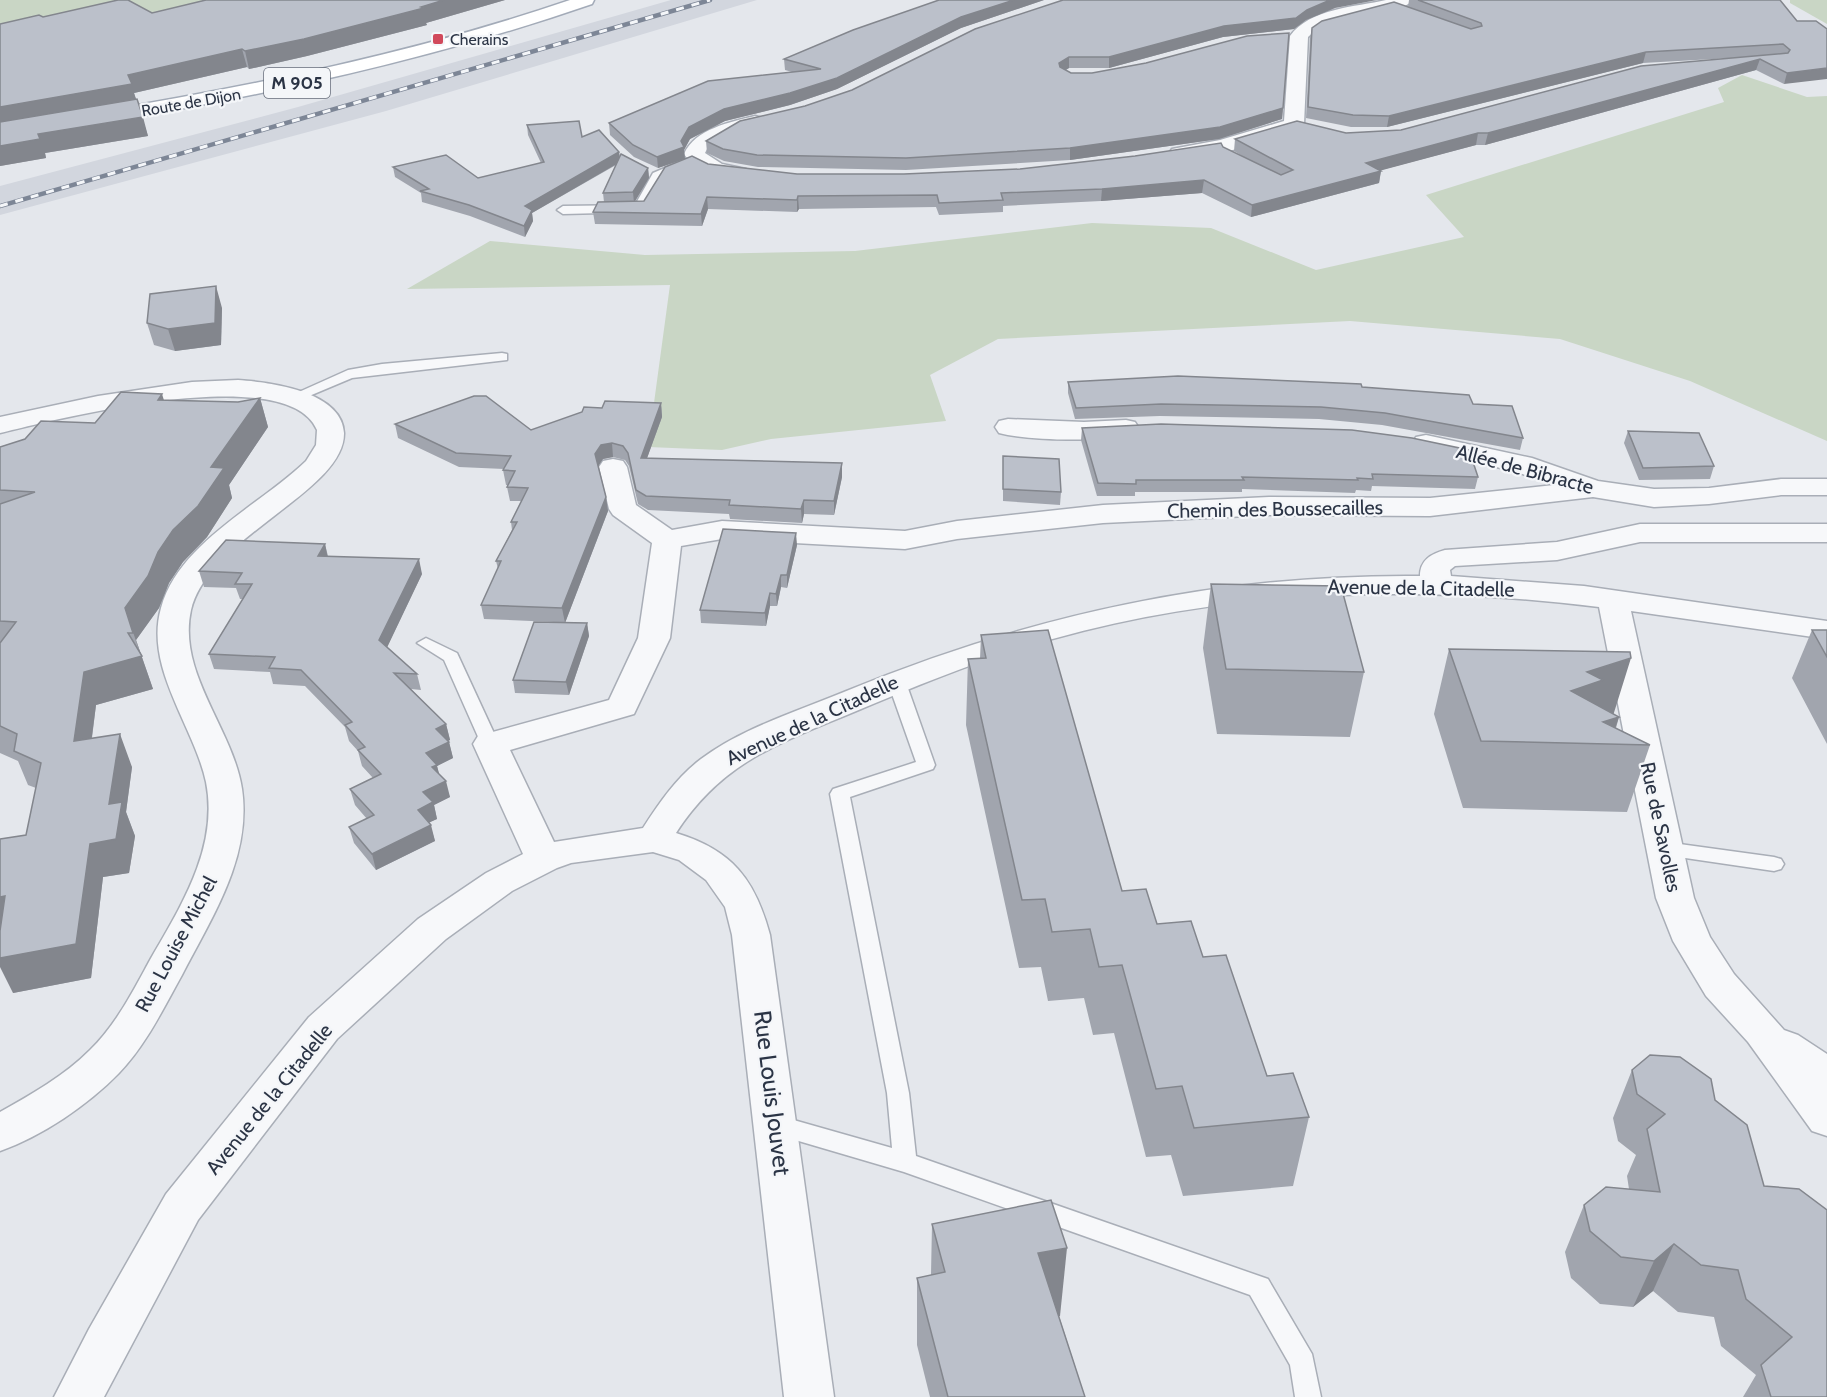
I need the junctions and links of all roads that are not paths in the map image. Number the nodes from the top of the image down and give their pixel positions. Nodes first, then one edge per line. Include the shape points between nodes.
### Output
1 (586, 0) edge
2 (1402, 6) edge
3 (1276, 36) edge
4 (1299, 36) junction
5 (777, 117) edge
6 (82, 120) edge
7 (1294, 124) junction
8 (1314, 129) edge
9 (1156, 157) edge
10 (699, 161) junction
11 (758, 175) edge
12 (563, 210) dead end
13 (502, 357) dead end
14 (297, 396) junction
15 (0, 425) edge
16 (1149, 426) edge
17 (1008, 427) dead end
18 (1400, 439) edge
19 (613, 467) dead end
20 (1827, 487) edge
21 (1593, 489) junction
22 (1827, 533) edge
23 (667, 540) junction
24 (1436, 586) junction
25 (1613, 600) junction
26 (1827, 630) edge
27 (426, 643) dead end
28 (896, 680) junction
29 (490, 744) junction
30 (654, 839) junction
31 (1665, 849) junction
32 (544, 859) junction
33 (1774, 864) dead end
34 (1762, 1031) junction
35 (1827, 1076) edge
36 (1827, 1119) edge
37 (776, 1125) junction
38 (0, 1133) edge
39 (905, 1162) junction
40 (79, 1397) edge
41 (809, 1397) edge
42 (1308, 1397) edge

1 - 6 main road, Route de Dijon / M 905 via 474,37 335,74
2 - 4 street via 1318,22
3 - 4 street
4 - 7 street
5 - 10 street via 733,127 698,145 694,154
7 - 8 street
7 - 9 street via 1225,151
10 - 11 street via 716,170
10 - 12 lane via 653,174 639,209
13 - 14 lane via 456,359 348,374
14 - 15 street, Rue Louise Michel via 270,390 213,389 57,410
14 - 38 street, Rue Louise Michel via 326,420 330,443 324,455 315,469 221,541 188,583 175,610 178,669 219,763 227,811 221,853 206,895 127,1037 93,1073
16 - 17 street via 1084,430
18 - 21 street, Allée de Bibracte via 1522,464
19 - 23 street via 623,509
20 - 21 street, Allée de Bibracte via 1781,487 1682,498
21 - 23 street, Chemin des Boussecailles via 1430,507 1269,506 1103,514 957,530 905,540 722,530
22 - 24 street via 1640,533 1557,551 1454,557 1436,567
23 - 29 street via 654,638 622,707
24 - 25 street, Avenue de la Citadelle
24 - 28 street, Avenue de la Citadelle via 1309,587 1142,607 1033,633
25 - 26 street, Avenue de la Citadelle
25 - 31 street, Rue de Savolles
27 - 29 lane via 451,657
28 - 30 street, Avenue de la Citadelle via 714,766 683,797
28 - 39 lane via 926,765 840,794 898,1093
29 - 32 street
30 - 32 street, Avenue de la Citadelle via 596,845
30 - 37 street, Rue Louis Jouvet via 692,851 719,871 743,903 751,935
31 - 33 lane
31 - 34 street, Rue de Savolles via 1675,898 1692,941 1720,986
32 - 40 street, Avenue de la Citadelle via 499,882 432,929 323,1028 182,1207
34 - 35 street, Rue de Savolles
34 - 36 street, Rue de Savolles
37 - 39 lane
37 - 41 street, Rue Louis Jouvet
39 - 42 lane via 1259,1287 1304,1363

